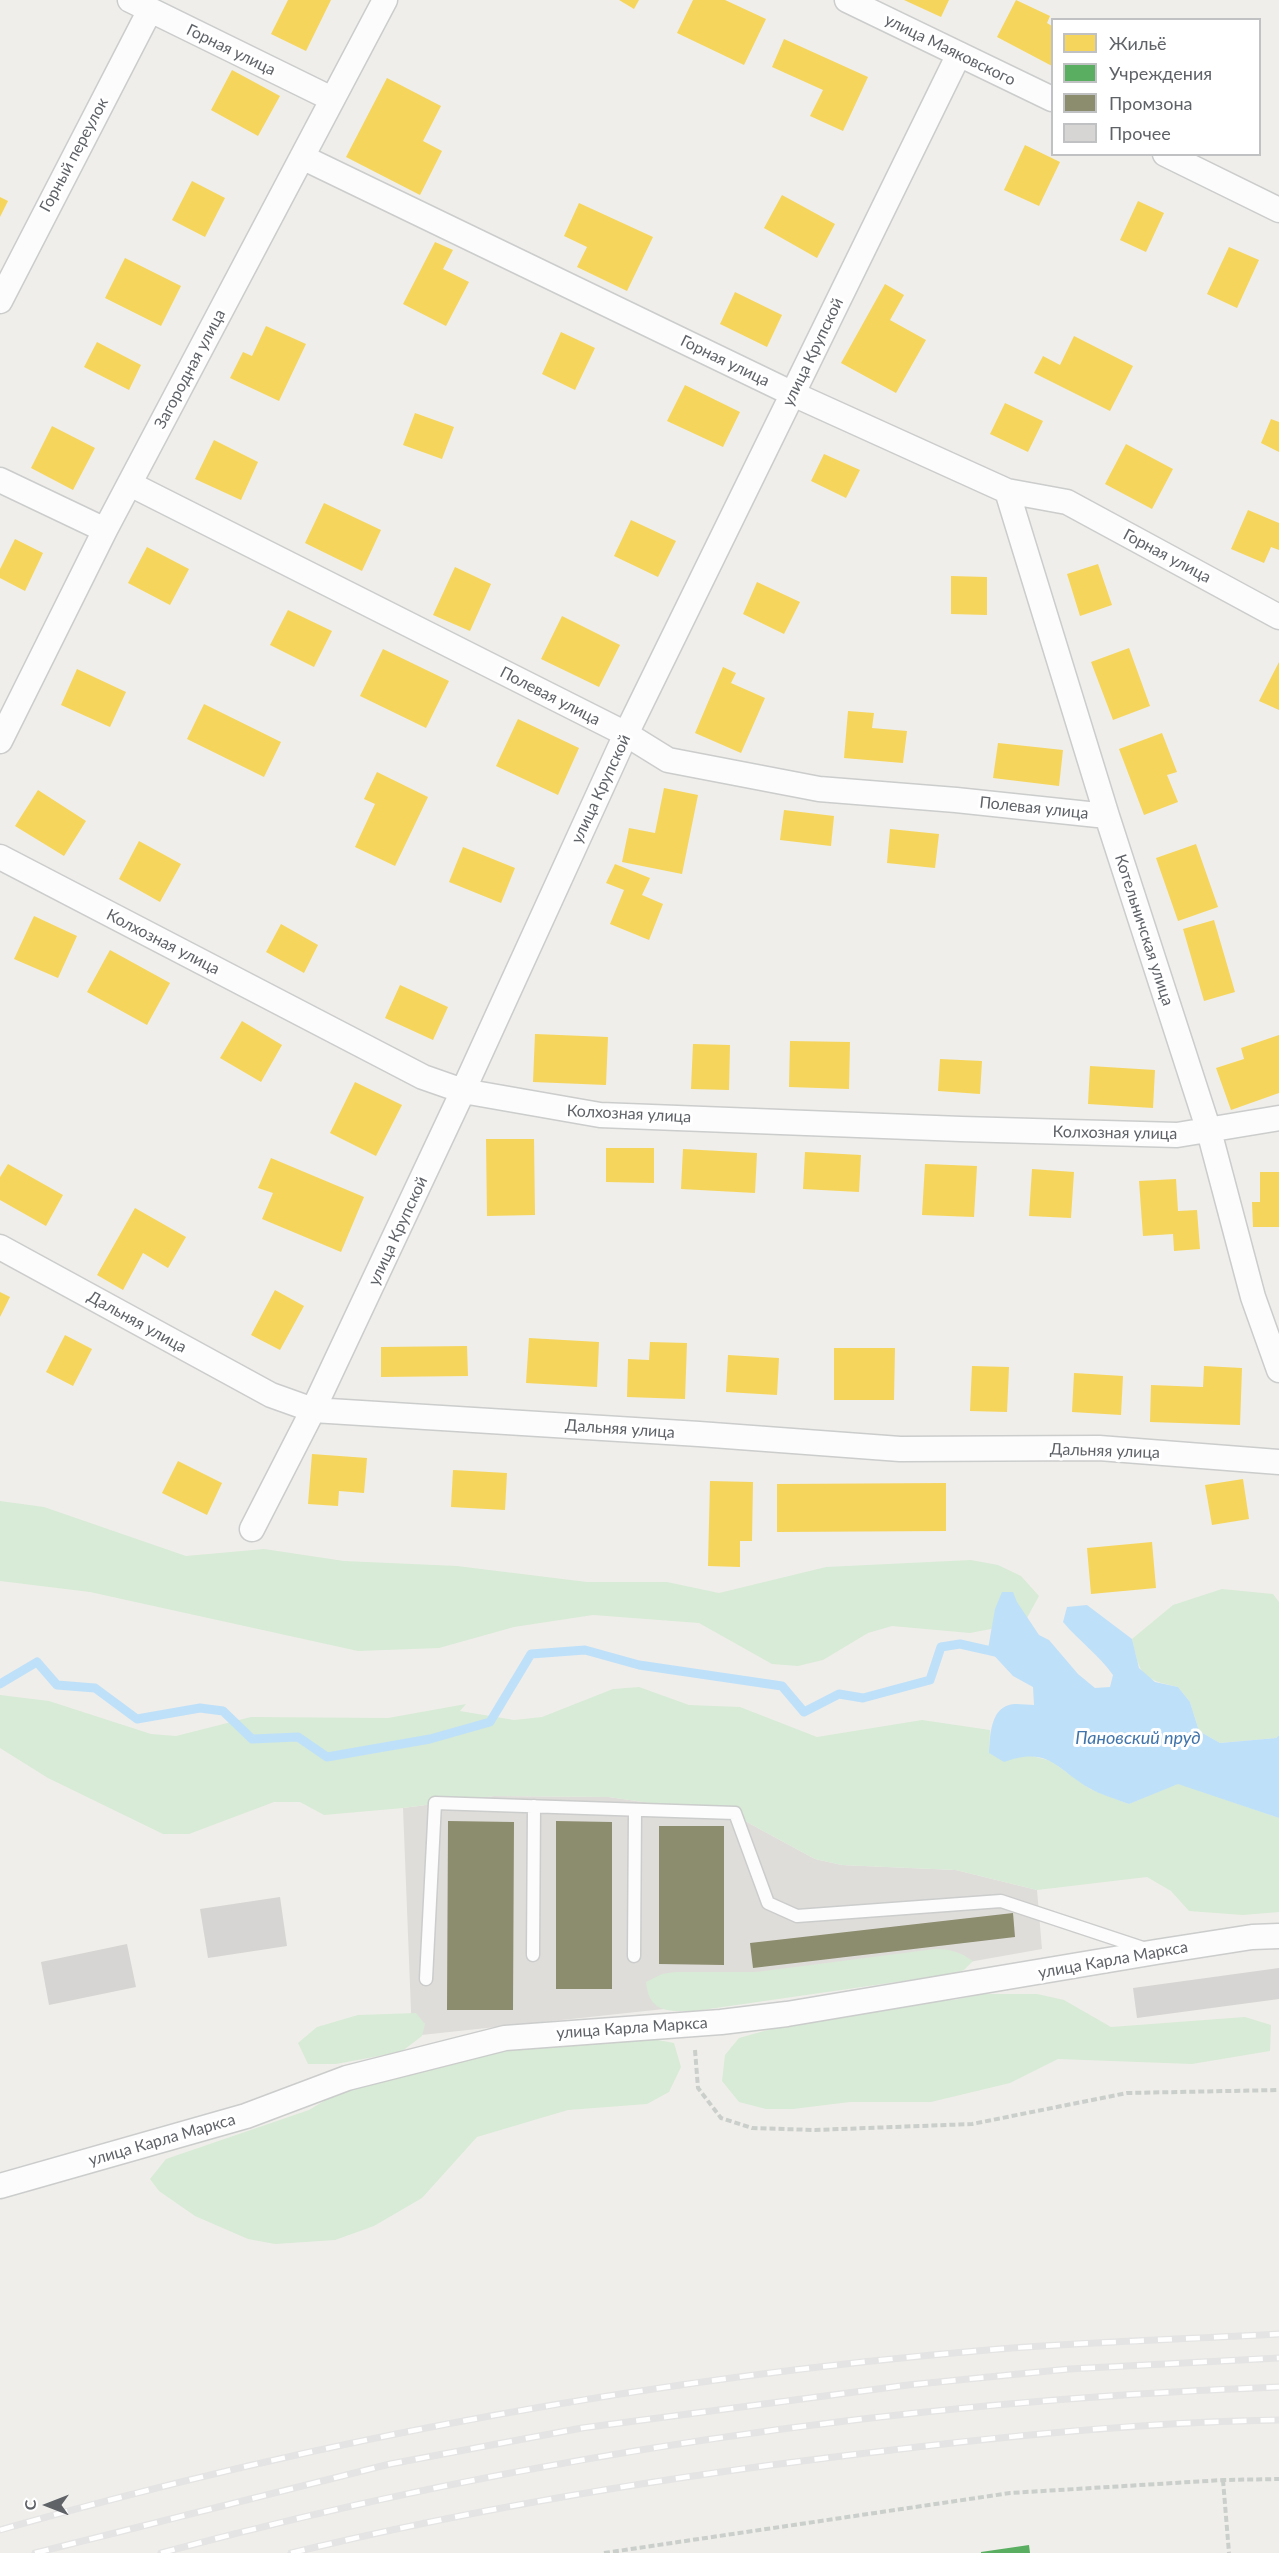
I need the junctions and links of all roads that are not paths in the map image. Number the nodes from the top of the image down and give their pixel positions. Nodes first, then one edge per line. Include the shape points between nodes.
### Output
1 (385, 0) edge
2 (847, 0) edge
3 (140, 5) edge
4 (959, 54) junction
5 (1051, 98) edge
6 (332, 99) junction
7 (1170, 156) edge
8 (302, 158) junction
9 (1279, 210) edge
10 (0, 301) edge
11 (793, 394) junction
12 (0, 480) edge
13 (130, 483) junction
14 (1007, 491) junction
15 (105, 530) junction
16 (1279, 617) edge
17 (626, 734) junction
18 (0, 741) edge
19 (1107, 816) junction
20 (0, 857) edge
21 (464, 1091) junction
22 (1279, 1118) edge
23 (1209, 1131) junction
24 (0, 1247) edge
25 (1279, 1370) edge
26 (313, 1410) junction
27 (1279, 1461) edge
28 (252, 1529) dead end
29 (534, 1806) junction
30 (635, 1810) junction
31 (1279, 1936) edge
32 (1156, 1952) junction
33 (533, 1955) dead end
34 (634, 1956) dead end
35 (426, 1979) dead end
36 (0, 2186) edge

1 - 6 street, Загородная улица
2 - 4 street, улица Маяковского
3 - 6 street, Горная улица
3 - 10 street, Горный переулок
4 - 5 street, улица Маяковского
4 - 11 street, улица Крупской
6 - 8 street, Загородная улица
7 - 9 street
8 - 11 street, Горная улица
8 - 13 street, Загородная улица
11 - 14 street, Горная улица
11 - 17 street, улица Крупской
12 - 15 street
13 - 15 street, Загородная улица
13 - 17 street, Полевая улица
14 - 16 street, Горная улица via 1067,502
14 - 19 street, Котельничская улица
15 - 18 street, Загородная улица
17 - 19 street, Полевая улица via 668,760 819,789
17 - 21 street, улица Крупской
19 - 23 street, Котельничская улица
20 - 21 street, Колхозная улица via 423,1077
21 - 23 street, Колхозная улица via 600,1115 1018,1131 1177,1135
21 - 26 street, улица Крупской
22 - 23 street, Колхозная улица
23 - 25 street, Котельничская улица via 1253,1297
24 - 26 street, Дальняя улица via 271,1395
26 - 27 street, Дальняя улица via 900,1449 1099,1448
26 - 28 street, улица Крупской
29 - 30 lane
29 - 33 lane
29 - 35 lane via 435,1803
30 - 32 lane via 735,1814 768,1903 797,1916 1001,1901
30 - 34 lane
31 - 32 street, улица Карла Маркса
32 - 36 street, улица Карла Маркса via 788,2014 505,2038 347,2079 246,2116

